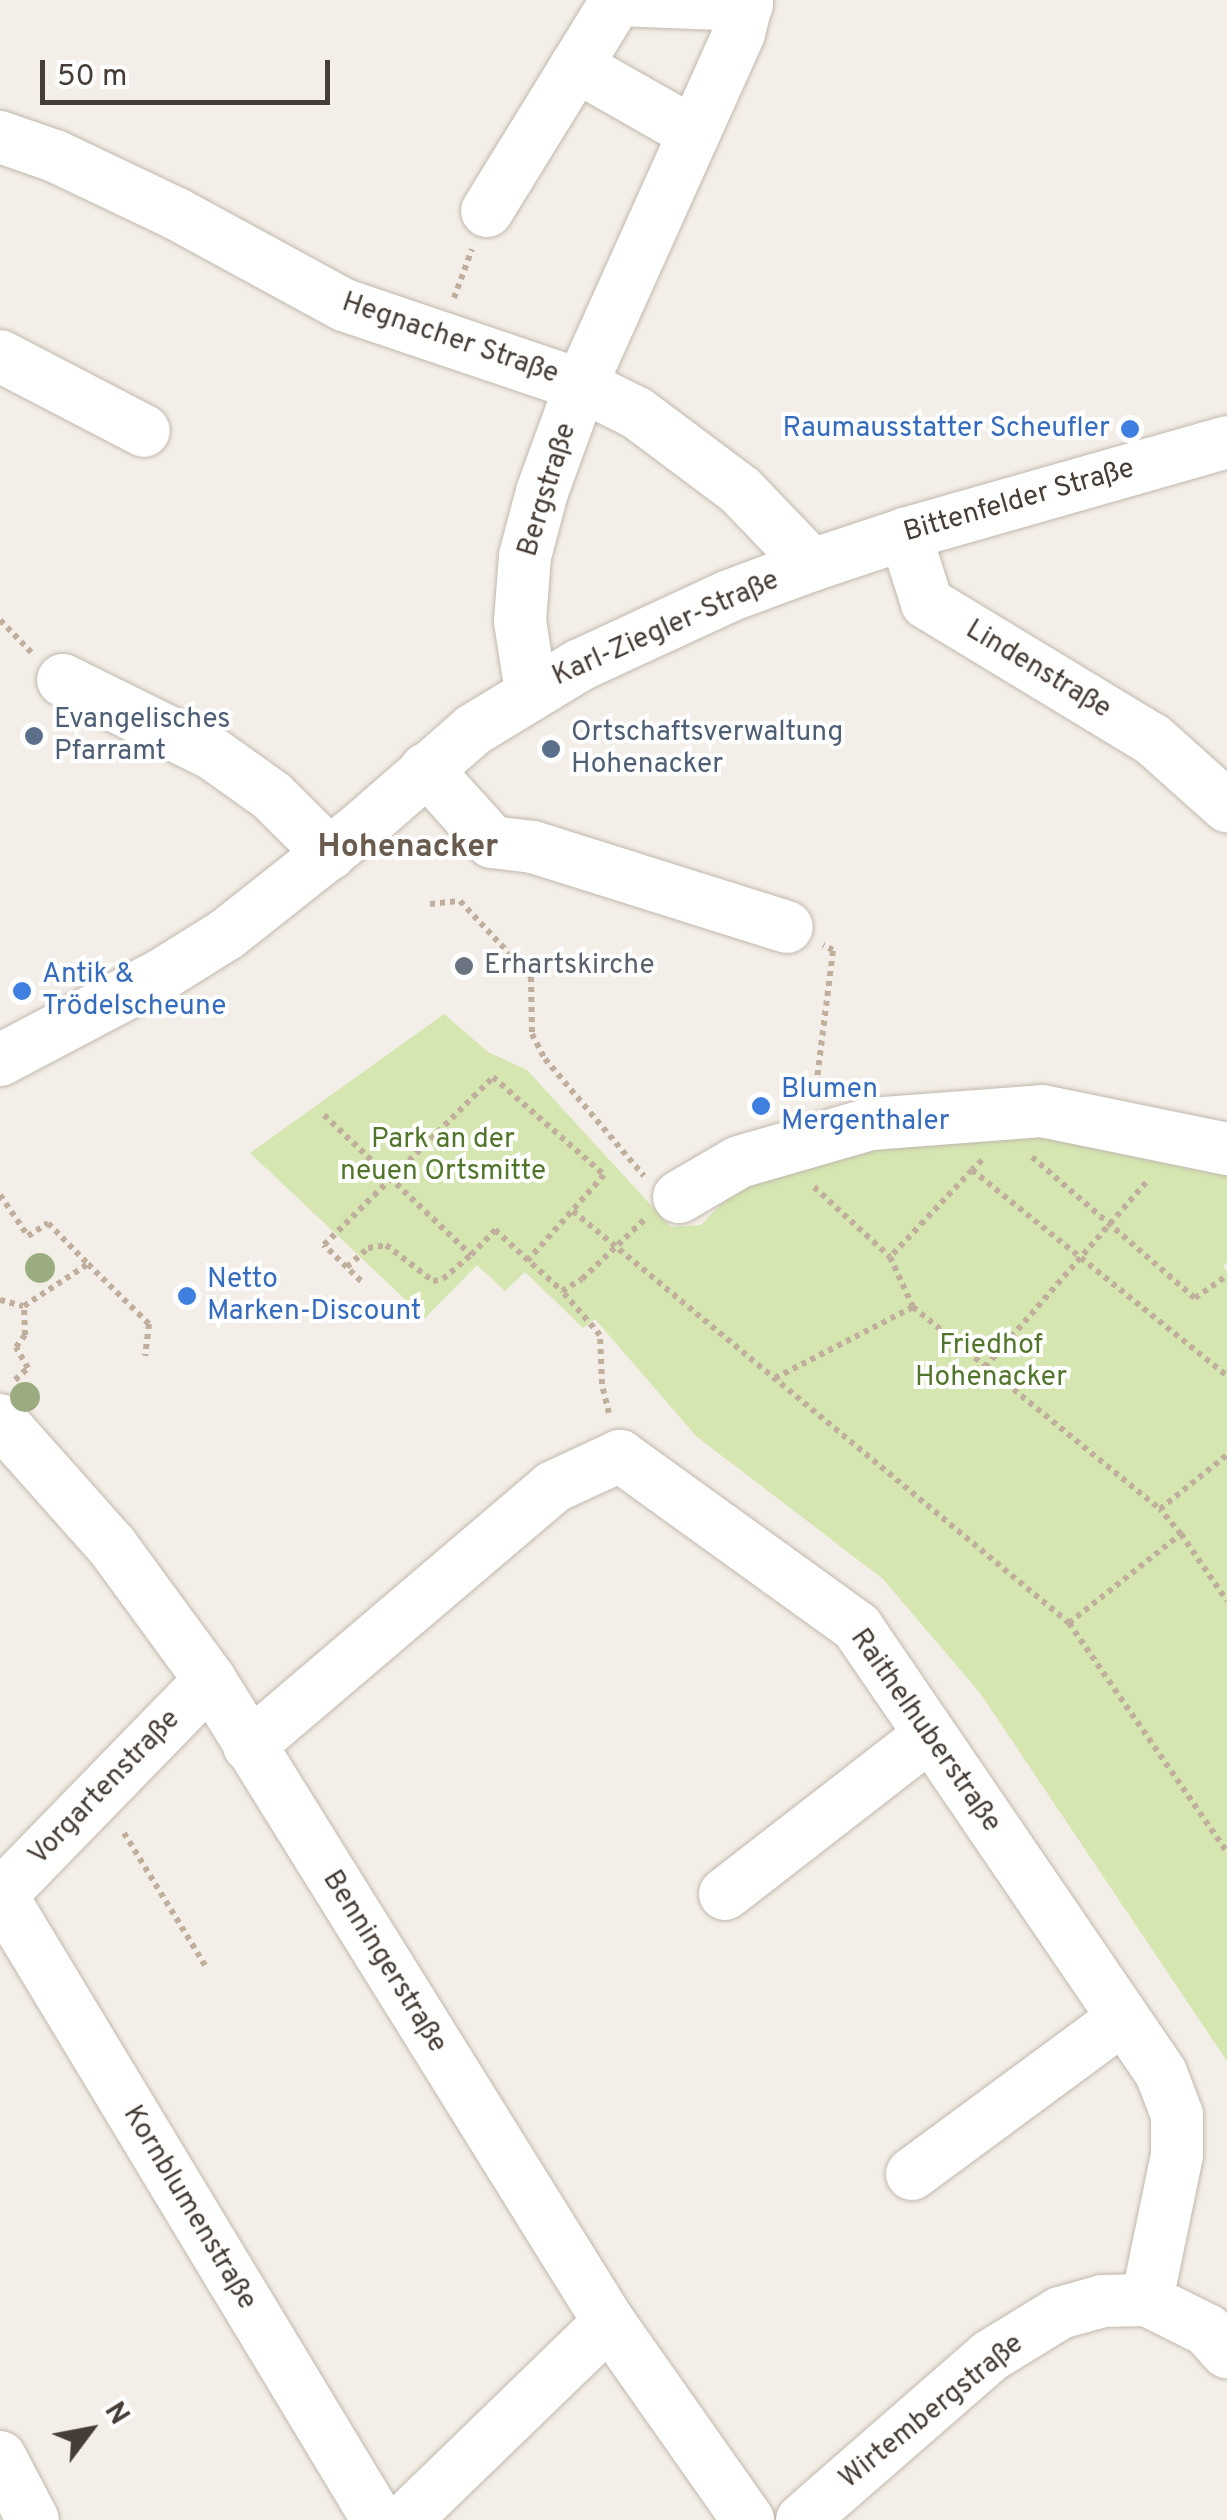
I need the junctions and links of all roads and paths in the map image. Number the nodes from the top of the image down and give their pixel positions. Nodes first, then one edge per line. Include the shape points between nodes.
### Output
1 (747, 2) edge
2 (576, 66) junction
3 (694, 133) junction
4 (0, 137) edge
5 (486, 210) joint
6 (438, 340) junction
7 (0, 356) edge
8 (581, 385) junction
9 (144, 431) dead end
10 (1227, 442) edge
11 (905, 534) junction
12 (812, 566) junction
13 (63, 680) dead end
14 (531, 692) junction
15 (426, 769) junction
16 (1219, 788) edge
17 (330, 854) junction
18 (430, 904) dead end
19 (788, 926) dead end
20 (833, 950) dead end
21 (0, 1060) edge
22 (324, 1115) dead end
23 (797, 1144) junction
24 (1204, 1144) edge
25 (1030, 1155) dead end
26 (986, 1156) dead end
27 (972, 1170) junction
28 (390, 1178) junction
29 (0, 1195) edge
30 (673, 1200) junction
31 (574, 1211) junction
32 (1110, 1225) junction
33 (614, 1245) junction
34 (470, 1255) junction
35 (890, 1257) junction
36 (1079, 1260) junction
37 (528, 1261) junction
38 (88, 1264) junction
39 (347, 1267) junction
40 (1227, 1276) edge
41 (361, 1280) dead end
42 (562, 1291) junction
43 (0, 1300) edge
44 (24, 1306) junction
45 (913, 1307) junction
46 (145, 1356) dead end
47 (985, 1367) junction
48 (1227, 1376) edge
49 (775, 1378) junction
50 (7, 1401) edge
51 (1227, 1454) edge
52 (620, 1456) junction
53 (1160, 1508) junction
54 (1182, 1534) junction
55 (1227, 1601) edge
56 (1069, 1622) junction
57 (210, 1680) junction
58 (930, 1736) junction
59 (249, 1746) junction
60 (100, 1794) junction
61 (1227, 1852) edge
62 (725, 1894) dead end
63 (1, 1896) edge
64 (206, 1966) dead end
65 (1122, 2019) junction
66 (912, 2174) dead end
67 (1148, 2300) junction
68 (609, 2322) junction
69 (1227, 2352) edge
70 (0, 2457) edge
71 (33, 2520) edge
72 (378, 2520) edge
73 (405, 2520) edge
74 (748, 2520) edge
75 (802, 2520) edge

1 - 2 street, Bergstraße via 617,0
1 - 3 street, Bergstraße
2 - 3 street
2 - 5 street, Bergstraße
3 - 8 street, Bergstraße
4 - 6 street, Hegnacher Straße via 176,214 344,304
5 - 6 path
6 - 8 street, Hegnacher Straße
7 - 9 street
8 - 12 street, Hegnacher Straße via 678,440 740,490
8 - 14 street, Bergstraße via 525,556 520,621
10 - 11 street, Bittenfelder Straße
11 - 12 street, Bittenfelder Straße
11 - 16 street, Lindenstraße via 926,603 1152,739
12 - 14 street, Karl-Ziegler-Straße via 641,635
13 - 17 street via 212,754 272,796
14 - 15 street, Karl-Ziegler-Straße
15 - 17 street, Karl-Ziegler-Straße
15 - 19 street via 492,842 534,847
17 - 21 street, Karl-Ziegler-Straße via 164,974
18 - 30 path via 460,901 531,977 532,1034 546,1059
20 - 23 path
22 - 28 path
23 - 24 street via 870,1124 1042,1111
23 - 30 street via 739,1162
23 - 35 path via 822,1198
24 - 32 path
25 - 32 path
26 - 27 path
27 - 35 path
27 - 36 path
28 - 31 path via 493,1077 604,1175
28 - 34 path
28 - 39 path via 324,1245
29 - 38 path via 28,1236 48,1223
30 - 33 path
31 - 33 path
31 - 37 path
32 - 36 path
32 - 40 path via 1194,1298
33 - 42 path
33 - 49 path
34 - 37 path via 495,1230
34 - 39 path via 433,1281 386,1245 368,1248
35 - 45 path
36 - 47 path
36 - 48 path
37 - 42 path
38 - 44 path
38 - 46 path via 149,1324
39 - 41 path
42 - 52 path via 600,1336 602,1384
43 - 44 path
44 - 50 path via 25,1336 16,1347 28,1368
45 - 47 path
45 - 49 path
47 - 53 path
49 - 56 path
50 - 57 street, Benningerstraße
51 - 53 path
52 - 58 street, Raithelhuberstraße via 856,1626
52 - 59 street via 552,1488
53 - 54 path
54 - 55 path
54 - 56 path
56 - 61 path
57 - 59 street, Benningerstraße
57 - 60 street, Vorgartenstraße
58 - 62 street
58 - 65 street, Raithelhuberstraße
59 - 68 street, Benningerstraße
60 - 63 street, Vorgartenstraße
60 - 64 path
63 - 72 street, Kornblumenstraße
65 - 66 street
65 - 67 street, Raithelhuberstraße via 1161,2073 1177,2114 1169,2209
67 - 69 street via 1207,2330
67 - 75 street, Wirtembergstraße via 1060,2313 990,2356
68 - 73 street
68 - 74 street, Benningerstraße
70 - 71 street

